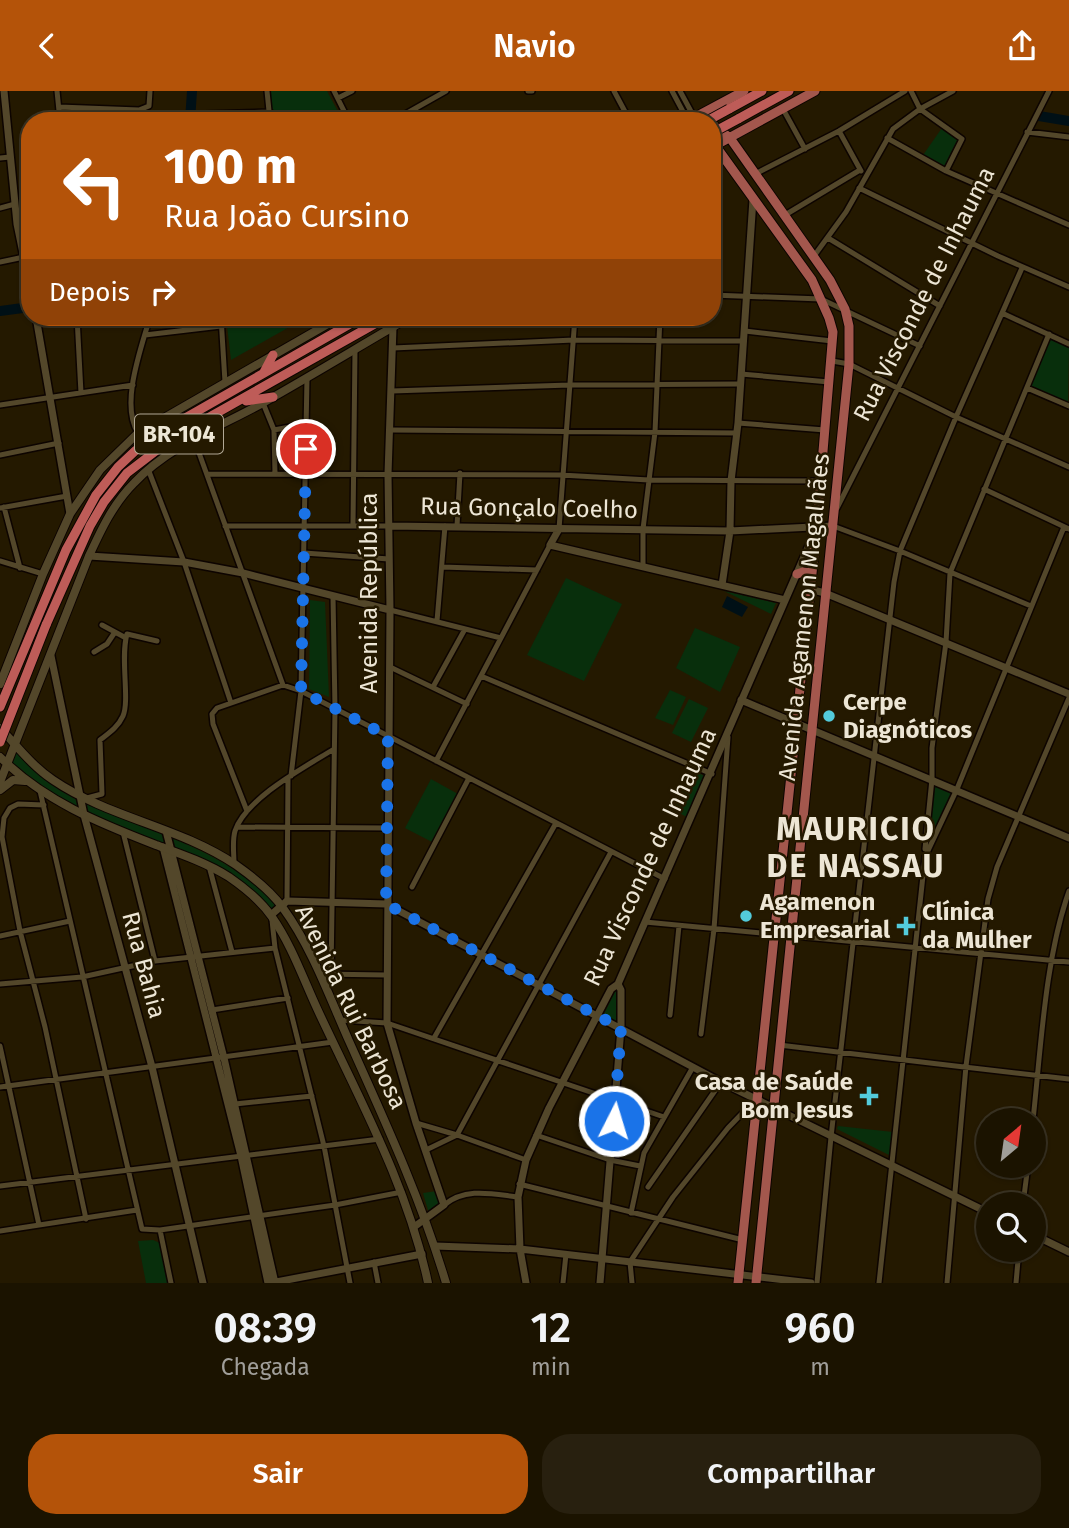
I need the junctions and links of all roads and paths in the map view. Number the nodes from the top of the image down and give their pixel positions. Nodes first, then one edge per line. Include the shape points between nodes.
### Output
1 (4, 91) edge
2 (57, 91) edge
3 (150, 91) edge
4 (267, 91) edge
5 (334, 91) edge
6 (352, 91) edge
7 (446, 91) edge
8 (614, 91) edge
9 (672, 91) edge
10 (680, 91) edge
11 (744, 91) edge
12 (762, 91) edge
13 (789, 91) edge
14 (815, 91) edge
15 (905, 91) edge
16 (911, 91) edge
17 (953, 91) edge
18 (1049, 91) edge
19 (338, 99) junction
20 (719, 105) junction
21 (59, 107) junction
22 (783, 109) junction
23 (920, 109) junction
24 (59, 112) edge
25 (270, 112) edge
26 (344, 112) edge
27 (409, 112) edge
28 (625, 112) edge
29 (684, 112) edge
30 (687, 112) edge
31 (705, 112) edge
32 (721, 114) edge
33 (3, 116) edge
34 (721, 128) edge
35 (721, 131) edge
36 (742, 131) junction
37 (839, 131) junction
38 (1027, 132) junction
39 (1069, 137) edge
40 (730, 138) junction
41 (887, 138) junction
42 (721, 141) edge
43 (805, 149) junction
44 (740, 152) junction
45 (721, 155) edge
46 (10, 157) junction
47 (0, 158) edge
48 (860, 170) junction
49 (946, 171) junction
50 (755, 174) junction
51 (864, 176) junction
52 (859, 188) junction
53 (996, 194) junction
54 (754, 198) junction
55 (15, 204) junction
56 (0, 208) edge
57 (785, 215) junction
58 (1069, 216) edge
59 (17, 224) junction
60 (21, 224) edge
61 (1067, 224) edge
62 (828, 238) junction
63 (21, 243) edge
64 (971, 243) junction
65 (814, 256) junction
66 (21, 258) edge
67 (0, 262) edge
68 (1022, 268) junction
69 (1069, 287) edge
70 (721, 295) edge
71 (747, 295) junction
72 (821, 299) junction
73 (940, 306) junction
74 (845, 309) junction
75 (1002, 313) junction
76 (38, 326) edge
77 (77, 326) edge
78 (147, 326) edge
79 (221, 326) joint
80 (324, 326) edge
81 (346, 326) edge
82 (371, 326) edge
83 (575, 326) edge
84 (659, 326) edge
85 (393, 327) joint
86 (745, 331) junction
87 (1048, 334) junction
88 (145, 335) junction
89 (574, 340) junction
90 (658, 340) junction
91 (744, 341) junction
92 (833, 341) junction
93 (1069, 344) edge
94 (920, 346) junction
95 (393, 348) junction
96 (355, 350) junction
97 (273, 355) junction
98 (832, 361) junction
99 (849, 364) junction
100 (263, 373) junction
101 (741, 374) junction
102 (307, 377) junction
103 (225, 382) junction
104 (829, 382) junction
105 (133, 384) junction
106 (740, 384) junction
107 (570, 385) junction
108 (656, 385) junction
109 (899, 388) junction
110 (1027, 388) junction
111 (392, 391) junction
112 (81, 393) junction
113 (50, 397) junction
114 (273, 397) junction
115 (238, 402) junction
116 (263, 403) junction
117 (0, 405) edge
118 (1069, 405) edge
119 (956, 417) junction
120 (738, 423) junction
121 (306, 424) junction
122 (274, 430) junction
123 (391, 430) junction
124 (565, 430) junction
125 (825, 430) junction
126 (655, 432) junction
127 (138, 433) junction
128 (737, 433) junction
129 (194, 439) junction
130 (1004, 440) junction
131 (59, 443) junction
132 (0, 455) edge
133 (1069, 467) edge
134 (148, 469) junction
135 (460, 473) junction
136 (208, 474) junction
137 (275, 474) junction
138 (305, 474) junction
139 (388, 474) junction
140 (352, 475) junction
141 (561, 475) junction
142 (649, 480) junction
143 (731, 481) junction
144 (820, 481) junction
145 (984, 489) junction
146 (67, 496) junction
147 (2, 508) edge
148 (834, 514) junction
149 (70, 515) junction
150 (352, 525) junction
151 (225, 526) junction
152 (304, 526) junction
153 (390, 526) junction
154 (446, 526) junction
155 (457, 526) junction
156 (833, 526) junction
157 (816, 528) junction
158 (1067, 528) edge
159 (559, 529) junction
160 (643, 529) junction
161 (730, 531) junction
162 (550, 545) junction
163 (900, 551) junction
164 (304, 553) junction
165 (89, 556) junction
166 (388, 559) junction
167 (0, 561) edge
168 (184, 562) junction
169 (442, 566) junction
170 (643, 566) junction
171 (20, 568) junction
172 (537, 570) junction
173 (243, 573) junction
174 (811, 573) junction
175 (950, 573) junction
176 (43, 574) junction
177 (797, 574) junction
178 (722, 585) junction
179 (303, 589) junction
180 (809, 589) junction
181 (825, 593) junction
182 (332, 596) junction
183 (785, 600) junction
184 (1031, 606) junction
185 (390, 610) junction
186 (888, 619) junction
187 (437, 621) junction
188 (102, 625) dead end
189 (465, 629) junction
190 (115, 632) junction
191 (126, 638) junction
192 (501, 638) junction
193 (157, 641) dead end
194 (946, 642) junction
195 (94, 652) dead end
196 (51, 656) junction
197 (390, 667) junction
198 (1006, 669) junction
199 (481, 676) junction
200 (0, 684) edge
201 (284, 685) junction
202 (433, 687) junction
203 (301, 691) junction
204 (1069, 696) edge
205 (741, 700) junction
206 (230, 703) junction
207 (467, 704) junction
208 (0, 707) edge
209 (335, 709) junction
210 (796, 722) junction
211 (0, 728) edge
212 (812, 728) junction
213 (728, 734) junction
214 (388, 736) junction
215 (0, 742) edge
216 (15, 744) junction
217 (334, 748) junction
218 (874, 756) junction
219 (3, 760) edge
220 (436, 761) junction
221 (712, 774) junction
222 (290, 778) junction
223 (469, 778) junction
224 (932, 779) junction
225 (0, 782) edge
226 (27, 782) junction
227 (957, 789) junction
228 (0, 790) edge
229 (40, 791) junction
230 (84, 797) junction
231 (44, 805) junction
232 (247, 811) junction
233 (84, 815) junction
234 (1018, 816) junction
235 (556, 823) junction
236 (286, 826) junction
237 (237, 827) junction
238 (332, 827) junction
239 (387, 828) junction
240 (166, 831) junction
241 (123, 832) junction
242 (1069, 838) edge
243 (167, 849) junction
244 (611, 852) junction
245 (925, 857) junction
246 (234, 864) junction
247 (209, 866) junction
248 (665, 879) junction
249 (412, 887) dead end
250 (1069, 891) edge
251 (331, 902) junction
252 (284, 903) junction
253 (386, 904) junction
254 (271, 915) junction
255 (70, 921) junction
256 (645, 922) junction
257 (679, 926) junction
258 (714, 929) junction
259 (20, 931) junction
260 (774, 934) junction
261 (790, 935) junction
262 (0, 936) edge
263 (853, 941) junction
264 (915, 947) junction
265 (275, 948) junction
266 (232, 952) junction
267 (481, 954) junction
268 (981, 954) junction
269 (193, 957) junction
270 (155, 961) junction
271 (1052, 961) junction
272 (1069, 962) edge
273 (125, 967) junction
274 (319, 974) junction
275 (331, 974) junction
276 (386, 975) junction
277 (82, 977) junction
278 (32, 983) junction
279 (0, 984) edge
280 (538, 984) junction
281 (618, 984) junction
282 (288, 998) junction
283 (212, 1010) junction
284 (670, 1015) dead end
285 (597, 1016) junction
286 (340, 1020) junction
287 (387, 1023) junction
288 (621, 1028) junction
289 (701, 1034) dead end
290 (434, 1038) junction
291 (333, 1042) junction
292 (779, 1045) junction
293 (0, 1046) edge
294 (299, 1047) junction
295 (841, 1052) junction
296 (224, 1058) junction
297 (215, 1059) junction
298 (496, 1060) junction
299 (903, 1061) junction
300 (966, 1066) junction
301 (152, 1067) junction
302 (693, 1067) junction
303 (107, 1073) junction
304 (1038, 1075) junction
305 (1069, 1079) edge
306 (57, 1080) junction
307 (562, 1082) junction
308 (721, 1082) junction
309 (9, 1086) junction
310 (0, 1087) edge
311 (312, 1096) junction
312 (757, 1099) junction
313 (615, 1102) junction
314 (235, 1104) junction
315 (772, 1108) junction
316 (1034, 1108) edge
317 (664, 1117) junction
318 (416, 1123) junction
319 (457, 1135) junction
320 (536, 1135) junction
321 (831, 1137) junction
322 (380, 1139) junction
323 (324, 1146) junction
324 (426, 1150) junction
325 (244, 1156) junction
326 (526, 1160) junction
327 (610, 1160) junction
328 (175, 1165) junction
329 (640, 1165) junction
330 (892, 1167) junction
331 (128, 1171) junction
332 (78, 1178) junction
333 (30, 1184) junction
334 (519, 1184) junction
335 (0, 1186) edge
336 (648, 1187) dead end
337 (402, 1192) junction
338 (518, 1197) junction
339 (955, 1197) junction
340 (335, 1205) junction
341 (444, 1205) junction
342 (607, 1206) junction
343 (976, 1207) edge
344 (137, 1210) junction
345 (631, 1213) junction
346 (258, 1216) junction
347 (86, 1219) junction
348 (426, 1219) junction
349 (660, 1220) junction
350 (39, 1225) junction
351 (190, 1225) junction
352 (414, 1227) junction
353 (160, 1230) junction
354 (0, 1231) edge
355 (743, 1240) junction
356 (1046, 1241) edge
357 (435, 1246) junction
358 (520, 1249) junction
359 (1069, 1252) edge
360 (422, 1254) junction
361 (566, 1254) junction
362 (603, 1258) junction
363 (374, 1262) junction
364 (630, 1262) junction
365 (1018, 1262) edge
366 (346, 1267) junction
367 (739, 1279) edge
368 (756, 1280) edge
369 (171, 1283) edge
370 (203, 1283) edge
371 (272, 1283) edge
372 (350, 1283) edge
373 (378, 1283) edge
374 (428, 1283) edge
375 (446, 1283) edge
376 (526, 1283) edge
377 (563, 1283) edge
378 (600, 1283) edge
379 (632, 1283) edge
380 (810, 1283) edge
381 (817, 1283) edge
382 (878, 1283) edge
383 (947, 1283) edge
384 (1016, 1283) edge

1 - 33 street
2 - 21 street
3 - 21 street via 145,109
4 - 25 street
5 - 19 street
6 - 19 street
7 - 27 street
8 - 28 street
9 - 29 street
10 - 30 street
11 - 20 main road
12 - 32 highway, bridge
13 - 34 highway, bridge
14 - 22 main road
15 - 37 street
16 - 23 street
17 - 23 street
18 - 38 street, Rua Visconde de Inhauma
19 - 26 street
20 - 31 main road
20 - 36 main road via 725,119
21 - 24 street
22 - 36 main road
22 - 43 street
23 - 41 street
23 - 49 street via 962,139
33 - 46 street
35 - 40 main road, Avenida Agamenon Magalhães
36 - 40 main road
36 - 44 main road
37 - 43 street
37 - 48 street
38 - 39 street
38 - 53 street, Rua Visconde de Inhauma
40 - 42 main road
40 - 44 main road, Avenida Agamenon Magalhães
41 - 49 street
41 - 51 street
43 - 50 street
44 - 50 main road, Avenida Agamenon Magalhães
45 - 54 main road, Avenida Agamenon Magalhães
46 - 47 street
46 - 55 street
48 - 51 street
48 - 57 street
49 - 53 street
50 - 57 main road, Avenida Agamenon Magalhães
51 - 52 street
52 - 62 street
52 - 64 street
53 - 61 street
53 - 64 street, Rua Visconde de Inhauma
54 - 71 street
54 - 72 main road, Avenida Agamenon Magalhães
55 - 56 street
55 - 59 street
57 - 65 main road, Avenida Agamenon Magalhães
58 - 61 street
59 - 60 street
59 - 63 street
62 - 65 street
62 - 73 street
64 - 68 street
64 - 73 street, Rua Visconde de Inhauma
65 - 74 main road, Avenida Agamenon Magalhães
66 - 67 street
68 - 69 street
68 - 75 street
70 - 71 street
71 - 72 street
71 - 86 street
72 - 74 street
72 - 92 main road, Avenida Agamenon Magalhães
73 - 94 street, Rua Visconde de Inhauma
74 - 94 street
74 - 99 main road, Avenida Agamenon Magalhães
75 - 87 street
75 - 119 street
76 - 113 street
77 - 112 street
78 - 88 street
79 - 88 street
79 - 103 street
80 - 97 main road
81 - 100 highway, BR-104
82 - 115 highway, BR-104
83 - 89 street
84 - 90 street
85 - 95 street, Avenida República
85 - 96 main road
86 - 91 street
86 - 92 street
87 - 93 street
87 - 110 street
88 - 105 street
89 - 90 street
89 - 95 street
89 - 107 street
90 - 91 street
90 - 108 street
91 - 101 street
92 - 98 main road, Avenida Agamenon Magalhães
94 - 109 street, Rua Visconde de Inhauma
95 - 111 street, Avenida República
96 - 102 main road
96 - 140 street
97 - 100 highway
97 - 103 main road
98 - 99 street
98 - 104 main road, Avenida Agamenon Magalhães
99 - 109 street
99 - 148 main road, Avenida Agamenon Magalhães
100 - 208 highway, BR-104 via 166,429 118,467 96,495 66,550
101 - 104 street
101 - 106 street
102 - 114 main road
102 - 121 street
103 - 127 main road
104 - 125 main road, Avenida Agamenon Magalhães
105 - 112 street
105 - 127 street via 131,416
106 - 108 street
106 - 120 street
107 - 108 street
107 - 111 street
107 - 124 street
108 - 126 street
109 - 119 street
109 - 148 street, Rua Visconde de Inhauma
110 - 118 street
110 - 130 street
111 - 123 street, Avenida República
112 - 113 street
113 - 117 street
113 - 131 street
114 - 115 highway
114 - 116 main road
115 - 215 highway, BR-104, bridge via 174,437 116,486 85,536
116 - 122 street
116 - 129 main road
119 - 130 street
119 - 163 street
120 - 125 street
120 - 128 street
121 - 122 street
121 - 138 street
122 - 137 street
123 - 124 street
123 - 139 street, Avenida República
124 - 126 street
124 - 141 street
125 - 144 main road, Avenida Agamenon Magalhães
126 - 128 street
126 - 142 street
127 - 149 main road via 100,470
128 - 143 street
129 - 134 main road
129 - 136 street
130 - 133 street
130 - 145 street
131 - 132 street
131 - 146 street
134 - 165 main road via 118,501
134 - 168 street
135 - 139 street
135 - 141 street
135 - 155 street
136 - 137 street
136 - 151 street
137 - 138 street
138 - 140 street
138 - 152 street
139 - 140 street
139 - 153 street, Avenida República
140 - 150 street
141 - 142 street
141 - 159 street
142 - 143 street
142 - 160 street
143 - 144 street
143 - 161 street
144 - 157 main road, Avenida Agamenon Magalhães
145 - 158 street
145 - 175 street
146 - 147 street
146 - 149 street
147 - 171 street
148 - 156 main road, Avenida Agamenon Magalhães
149 - 176 main road
150 - 152 street, Rua Gonçalo Coelho
150 - 153 street, Rua Gonçalo Coelho
151 - 152 street, Rua Gonçalo Coelho
151 - 173 street
152 - 164 street
153 - 154 street, Rua Gonçalo Coelho
153 - 166 street, Avenida República
154 - 155 street, Rua Gonçalo Coelho
154 - 169 street
155 - 159 street, Rua Gonçalo Coelho
156 - 157 street, Rua Gonçalo Coelho
156 - 163 street
156 - 181 main road, Avenida Agamenon Magalhães
157 - 161 street, Rua Gonçalo Coelho
157 - 174 main road, Avenida Agamenon Magalhães
157 - 177 street, Rua Visconde de Inhauma
158 - 184 street
159 - 160 street, Rua Gonçalo Coelho
159 - 162 street
160 - 161 street, Rua Gonçalo Coelho
160 - 170 street
161 - 178 street
162 - 170 street
162 - 172 street
163 - 175 street
163 - 186 street
164 - 166 street
164 - 179 street
165 - 168 street
165 - 196 main road
166 - 185 street, Avenida República
167 - 171 street
168 - 173 street
168 - 206 street
169 - 172 street
169 - 187 street
170 - 178 street
171 - 176 street
172 - 192 street
173 - 179 street
173 - 201 street
174 - 177 main road
174 - 180 main road, Avenida Agamenon Magalhães
175 - 184 street
175 - 194 street
176 - 200 main road
177 - 183 street, Rua Visconde de Inhauma
178 - 183 street
179 - 182 street
179 - 203 street
180 - 181 street
180 - 210 main road, Avenida Agamenon Magalhães
181 - 186 street
181 - 212 main road, Avenida Agamenon Magalhães
182 - 185 street
182 - 209 street
183 - 205 street, Rua Visconde de Inhauma
184 - 198 street
185 - 187 street
185 - 197 street, Avenida República
186 - 194 street
186 - 218 street
187 - 189 street
188 - 190 street
189 - 192 street
189 - 202 street
190 - 191 street
190 - 195 street
191 - 193 street via 127,634
191 - 230 street via 125,714 100,740 102,794
192 - 199 street
194 - 198 street
194 - 224 street
196 - 216 main road
196 - 230 street, Rua Bahia
197 - 202 street
197 - 214 street, Avenida República
198 - 204 street
198 - 227 street
199 - 207 street
199 - 221 street
201 - 203 street
201 - 206 street
202 - 207 street
203 - 209 street
203 - 222 street
204 - 234 street
205 - 210 street
205 - 213 street, Rua Visconde de Inhauma
206 - 232 street via 212,714 213,724
207 - 220 street
209 - 214 street
209 - 217 street
210 - 212 street
210 - 260 main road, Avenida Agamenon Magalhães
211 - 216 main road, Avenida Rui Barbosa
212 - 218 street
212 - 261 main road, Avenida Agamenon Magalhães
213 - 221 street, Rua Visconde de Inhauma
213 - 258 street
214 - 220 street
214 - 239 street, Avenida República
216 - 219 main road
216 - 230 main road, Avenida Rui Barbosa via 41,770
217 - 222 street
217 - 238 street
218 - 224 street
218 - 263 street
219 - 225 main road
219 - 226 main road, Avenida Rui Barbosa
220 - 223 street
221 - 248 street, Rua Visconde de Inhauma
222 - 232 street
222 - 236 street
223 - 235 street
223 - 249 street
224 - 227 street
224 - 245 street
226 - 228 main road via 13,781
226 - 229 main road, Avenida Rui Barbosa
227 - 234 street
227 - 245 street
229 - 231 street
229 - 233 main road, Avenida Rui Barbosa
230 - 233 street, Rua Bahia
230 - 240 main road, Avenida Rui Barbosa
231 - 255 street
231 - 259 street via 18,804 4,818 5,861
232 - 237 street
233 - 241 main road, Avenida Rui Barbosa
233 - 273 street, Rua Bahia
234 - 242 street
234 - 268 street via 991,884
235 - 244 street
235 - 267 street
236 - 237 street
236 - 238 street
236 - 252 street
237 - 246 street
238 - 239 street
238 - 251 street
239 - 253 street, Avenida República
240 - 243 street
240 - 246 main road, Avenida Rui Barbosa
241 - 243 main road, Avenida Rui Barbosa
241 - 270 street
243 - 247 main road, Avenida Rui Barbosa
243 - 269 street
244 - 248 street
244 - 280 street
245 - 264 street
246 - 252 main road, Avenida Rui Barbosa
247 - 254 main road, Avenida Rui Barbosa via 246,890
247 - 266 street
248 - 256 street, Rua Visconde de Inhauma
250 - 271 street
251 - 252 street
251 - 253 street
251 - 275 street
252 - 254 street
252 - 274 main road, Avenida Rui Barbosa
253 - 267 street
253 - 276 street, Avenida República
254 - 265 street
254 - 291 main road, Avenida Rui Barbosa
255 - 259 street
255 - 277 street
256 - 257 street
256 - 281 street, Rua Visconde de Inhauma
257 - 258 street
257 - 284 street
258 - 260 street
258 - 289 street
259 - 262 street
259 - 278 street
260 - 261 street
260 - 312 main road, Avenida Agamenon Magalhães
261 - 263 street
261 - 292 main road, Avenida Agamenon Magalhães
263 - 264 street
263 - 295 street
264 - 268 street
264 - 299 street
265 - 266 street
265 - 282 street
266 - 269 street
267 - 280 street
267 - 290 street
268 - 271 street
268 - 300 street
269 - 270 street
269 - 283 street
269 - 297 street
270 - 273 street
271 - 272 street
271 - 304 street
273 - 277 street
273 - 301 street, Rua Bahia
274 - 275 street
274 - 286 main road, Avenida Rui Barbosa
275 - 276 street
276 - 287 street, Avenida República
277 - 278 street
277 - 303 street
278 - 279 street
278 - 306 street
280 - 285 street
280 - 298 street
281 - 285 street, Rua Visconde de Inhauma
281 - 288 street
282 - 283 street
282 - 294 street
283 - 296 street
285 - 288 street
285 - 307 street, Rua Visconde de Inhauma
286 - 287 street
286 - 348 main road, Avenida Rui Barbosa
287 - 290 street
287 - 318 street, Avenida República
288 - 302 street
288 - 313 street
290 - 298 street
291 - 294 street
291 - 322 main road, Avenida Rui Barbosa
292 - 295 street
292 - 315 main road, Avenida Agamenon Magalhães
293 - 309 street
294 - 296 street
294 - 311 street
295 - 299 street
295 - 321 street
296 - 297 street
296 - 314 street
297 - 301 street
297 - 325 street
298 - 307 street
298 - 319 street
299 - 300 street
299 - 330 street
300 - 304 street
300 - 339 street
301 - 303 street
301 - 328 street, Rua Bahia
302 - 308 street
302 - 317 street
303 - 306 street
303 - 331 street
304 - 305 street
304 - 316 street
306 - 309 street
306 - 332 street
307 - 313 street
307 - 320 street, Rua Visconde de Inhauma
308 - 312 street
308 - 336 street
309 - 310 street
309 - 333 street
311 - 314 street
311 - 323 street
312 - 315 street
312 - 349 street via 728,1128
312 - 355 main road, Avenida Agamenon Magalhães
313 - 317 street
313 - 327 street
314 - 325 street
315 - 321 street
315 - 368 main road, Avenida Agamenon Magalhães
317 - 329 street
318 - 319 street
318 - 324 street, Avenida República
319 - 324 street
319 - 326 street
320 - 326 street, Rua Visconde de Inhauma
320 - 327 street
321 - 330 street
321 - 381 street
322 - 323 street
322 - 337 main road, Avenida Rui Barbosa
323 - 325 street
323 - 340 street
324 - 341 street, Avenida República
325 - 328 street
325 - 346 street
326 - 334 street, Rua Visconde de Inhauma
327 - 329 street
327 - 342 street
328 - 331 street
328 - 351 street, Rua Bahia
329 - 345 street
330 - 339 street
330 - 382 street
331 - 332 street
331 - 344 street
332 - 333 street
332 - 347 street
333 - 335 street
333 - 350 street
334 - 338 street, Rua Visconde de Inhauma
334 - 342 street
337 - 340 street
337 - 352 main road, Avenida Rui Barbosa
338 - 341 street via 464,1193
338 - 358 street, Rua Visconde de Inhauma
339 - 343 street
339 - 383 street
340 - 346 street
340 - 366 street
341 - 348 street
342 - 345 street
342 - 362 street
344 - 347 street
344 - 353 street via 143,1230
345 - 349 street
346 - 351 street
346 - 371 street
347 - 350 street
348 - 352 street
348 - 357 main road, Avenida Rui Barbosa
349 - 355 street
349 - 364 street
350 - 354 street
351 - 353 street
351 - 370 street, Rua Bahia
352 - 360 main road, Avenida Rui Barbosa
353 - 369 street
355 - 367 main road, Avenida Agamenon Magalhães
356 - 359 street
357 - 358 street
357 - 375 main road, Avenida Rui Barbosa
358 - 361 street
358 - 376 street, Rua Visconde de Inhauma
360 - 363 street
360 - 374 main road, Avenida Rui Barbosa
361 - 362 street
361 - 377 street
362 - 364 street
362 - 378 street
363 - 366 street
363 - 373 street
364 - 367 street
364 - 379 street
365 - 384 street
366 - 371 street
366 - 372 street
367 - 368 street
368 - 380 street

